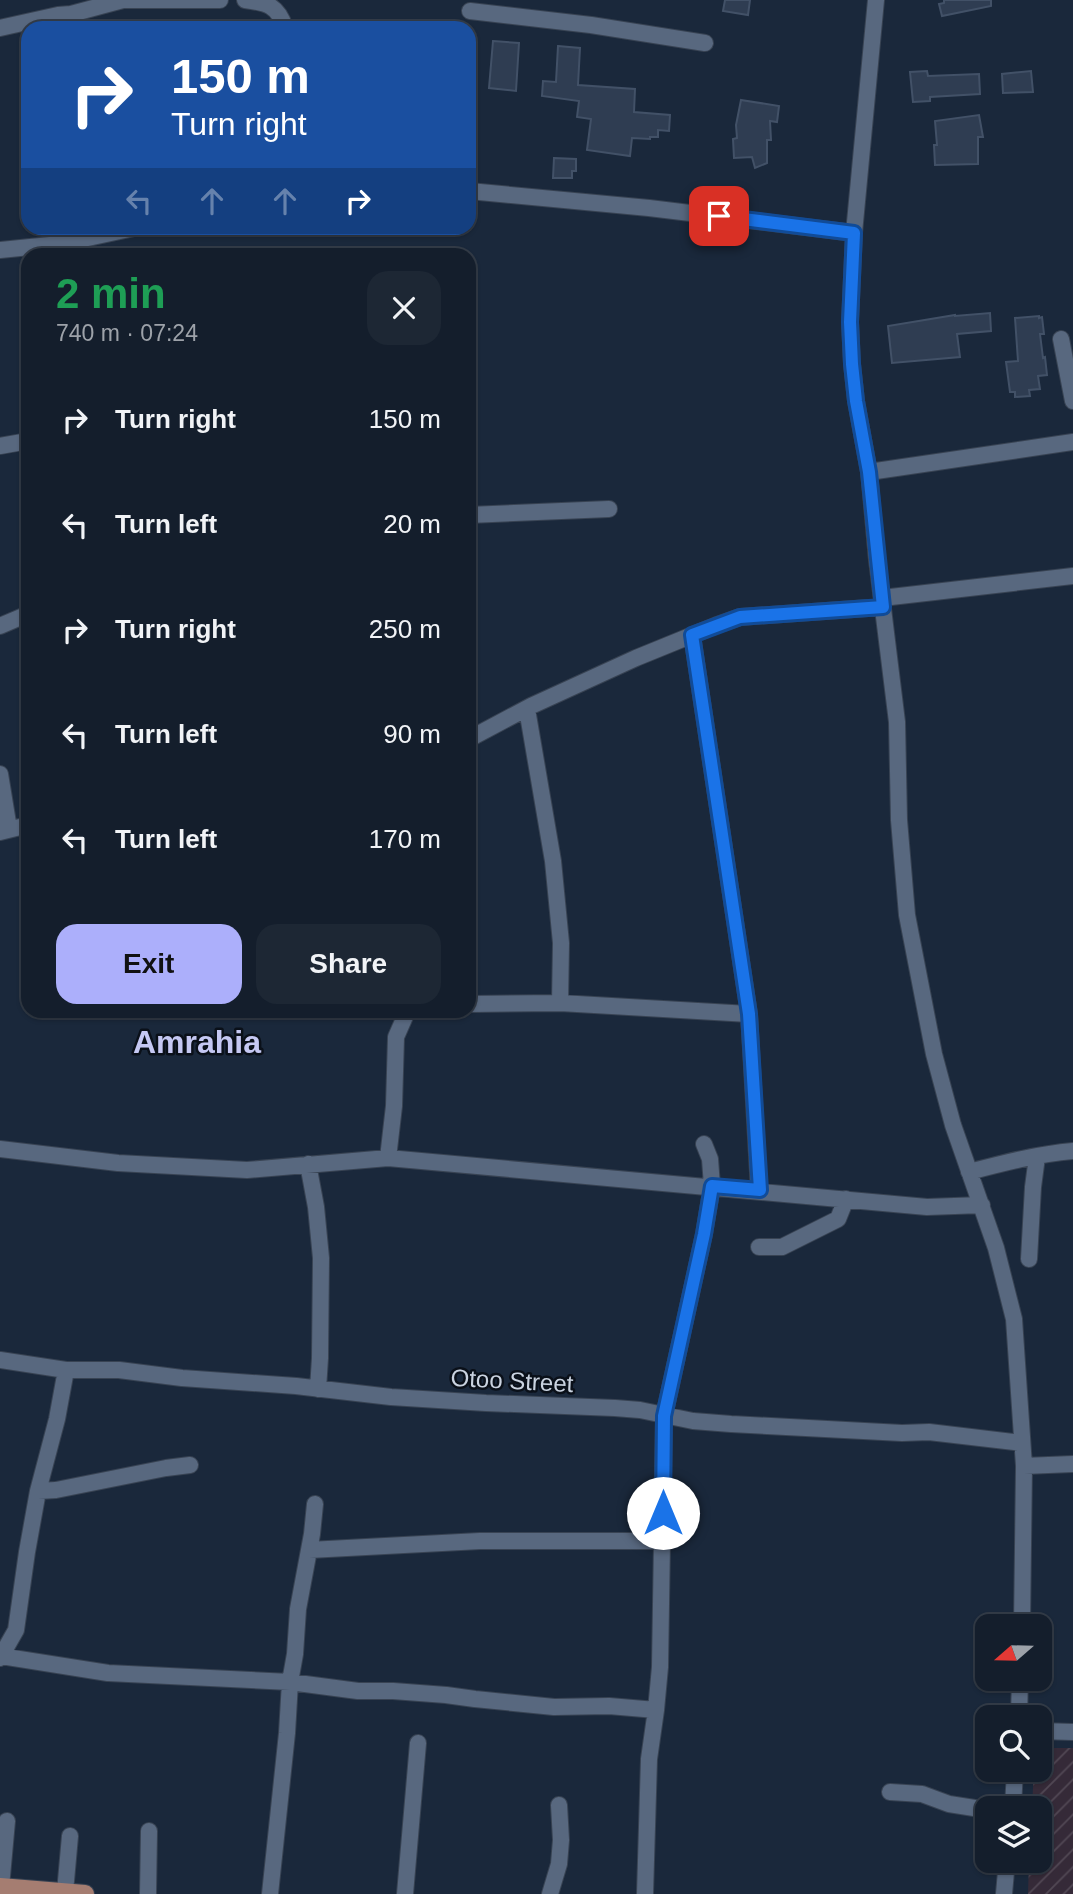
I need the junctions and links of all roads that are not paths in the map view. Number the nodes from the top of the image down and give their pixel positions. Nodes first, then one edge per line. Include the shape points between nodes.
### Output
1 (220, 0) edge
2 (245, 0) edge
3 (876, 0) edge
4 (470, 5) edge
5 (31, 21) edge
6 (282, 21) edge
7 (21, 23) edge
8 (0, 28) edge
9 (705, 43) dead end
10 (476, 192) edge
11 (854, 233) junction
12 (102, 235) edge
13 (0, 250) edge
14 (1061, 339) dead end
15 (1073, 401) edge
16 (21, 442) edge
17 (1073, 442) edge
18 (0, 446) edge
19 (869, 472) junction
20 (608, 509) dead end
21 (476, 516) edge
22 (1073, 576) edge
23 (882, 603) junction
24 (21, 617) edge
25 (0, 626) edge
26 (692, 635) junction
27 (527, 709) junction
28 (476, 735) edge
29 (0, 774) edge
30 (5, 831) edge
31 (561, 1003) junction
32 (476, 1004) edge
33 (749, 1014) junction
34 (404, 1018) edge
35 (704, 1144) dead end
36 (0, 1149) edge
37 (1073, 1151) edge
38 (1037, 1157) junction
39 (388, 1158) junction
40 (308, 1164) junction
41 (969, 1172) junction
42 (712, 1186) junction
43 (760, 1190) junction
44 (846, 1199) junction
45 (982, 1205) junction
46 (759, 1247) dead end
47 (1029, 1259) dead end
48 (0, 1360) edge
49 (66, 1370) junction
50 (318, 1389) junction
51 (664, 1416) junction
52 (1022, 1443) junction
53 (1073, 1464) edge
54 (190, 1465) dead end
55 (1024, 1466) junction
56 (38, 1491) junction
57 (315, 1504) dead end
58 (663, 1541) junction
59 (309, 1550) junction
60 (1022, 1614) edge
61 (0, 1657) edge
62 (290, 1682) junction
63 (656, 1710) junction
64 (1052, 1731) edge
65 (1073, 1732) edge
66 (418, 1743) dead end
67 (890, 1792) dead end
68 (559, 1805) dead end
69 (975, 1808) edge
70 (7, 1821) dead end
71 (149, 1831) dead end
72 (70, 1836) dead end
73 (1006, 1873) edge
74 (1, 1887) edge
75 (54, 1892) edge
76 (85, 1894) edge
77 (148, 1894) edge
78 (270, 1894) edge
79 (405, 1894) edge
80 (550, 1894) edge
81 (645, 1894) edge
82 (1004, 1894) edge

1 - 5 street via 122,0
2 - 6 street via 273,7
3 - 11 street
4 - 9 street
7 - 8 street
10 - 11 street
11 - 19 street via 852,364
12 - 13 street
14 - 15 street
16 - 18 street
17 - 19 street
19 - 23 street
20 - 21 street
22 - 23 street
23 - 26 street via 740,617
23 - 41 street via 897,722 907,915 934,1054
24 - 25 street
26 - 27 street
26 - 33 street
27 - 28 street
27 - 31 street via 553,862
29 - 30 street
31 - 32 street
31 - 33 street
33 - 43 street
34 - 39 street via 396,1037
35 - 42 street
36 - 40 street via 118,1163 247,1170
37 - 38 street
38 - 41 street
38 - 47 street
39 - 40 street
39 - 42 street
40 - 50 street via 321,1258
41 - 45 street
42 - 43 street
42 - 51 street
43 - 44 street
44 - 45 street via 927,1207
44 - 46 street via 838,1219 782,1247
45 - 52 street via 1014,1319
48 - 49 street, Otoo Street
49 - 50 street, Otoo Street via 120,1370
49 - 56 street
50 - 51 street, Otoo Street via 486,1404 615,1408
51 - 52 street, Otoo Street via 731,1424 929,1432
51 - 58 street
52 - 55 street
53 - 55 street
54 - 56 street
55 - 60 street
56 - 61 street via 16,1630
57 - 59 street
58 - 59 street via 480,1541
58 - 63 street
59 - 62 street
61 - 62 street via 108,1673
62 - 63 street via 554,1707
62 - 78 street
63 - 81 street via 649,1759
64 - 65 street
66 - 79 street
67 - 69 street via 922,1794
68 - 80 street via 559,1864
70 - 74 street
71 - 77 street
72 - 75 street
73 - 82 street
74 - 75 main road
75 - 76 main road

